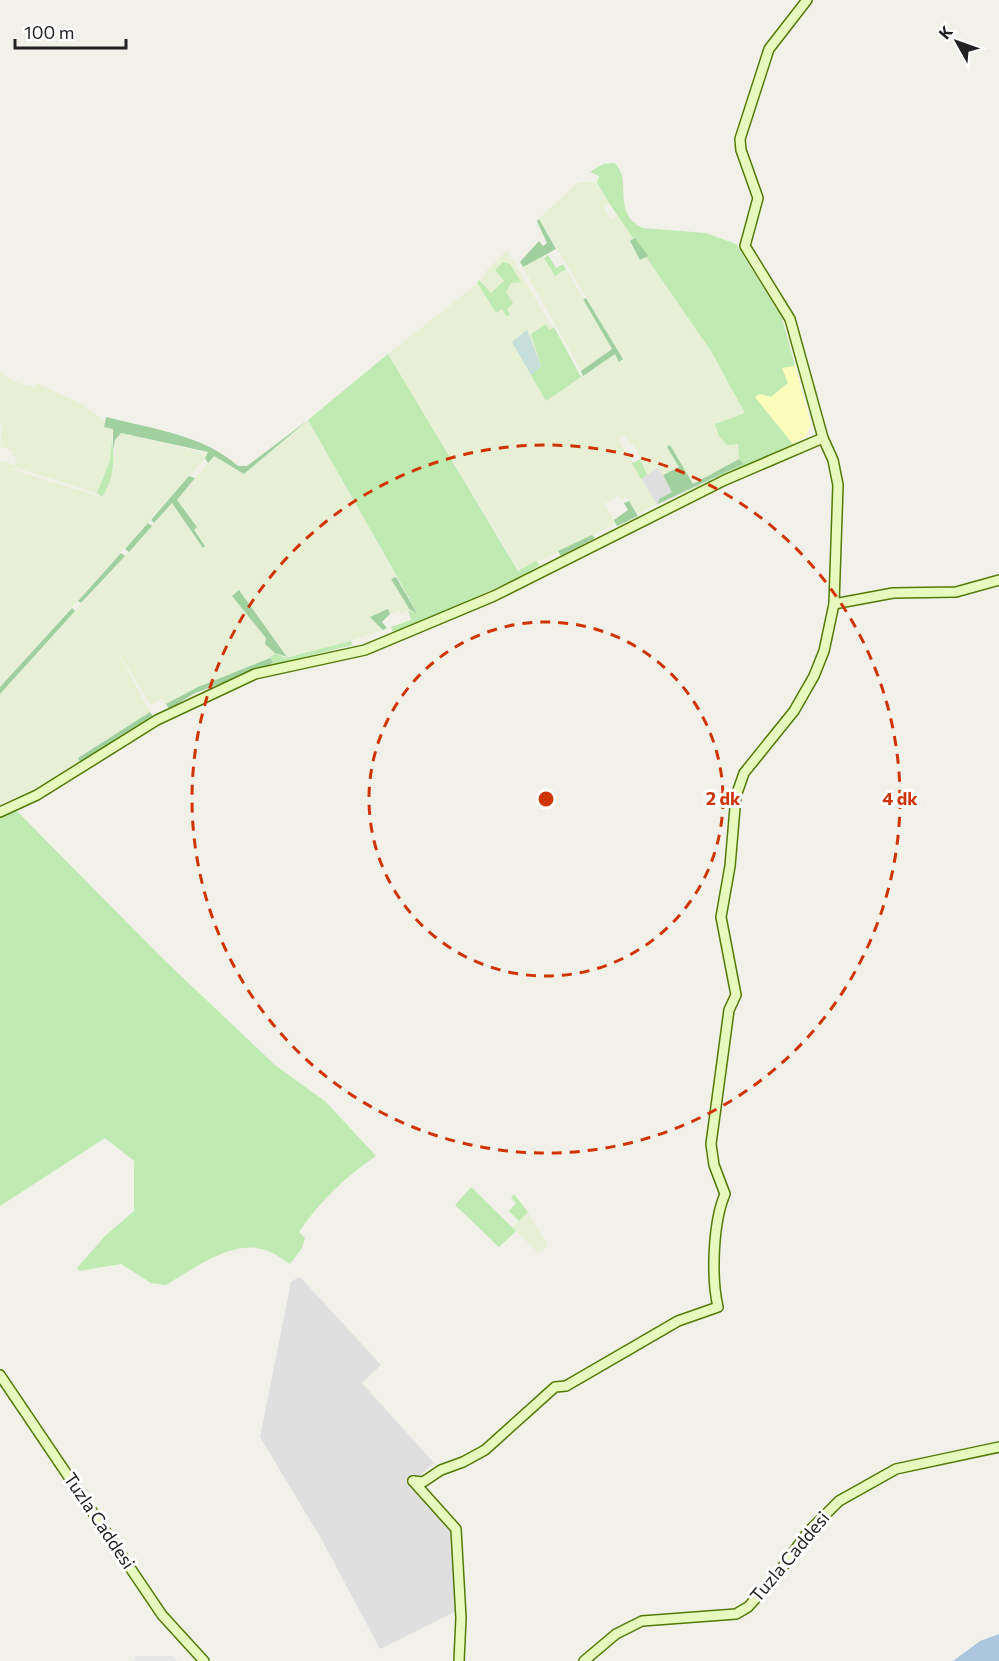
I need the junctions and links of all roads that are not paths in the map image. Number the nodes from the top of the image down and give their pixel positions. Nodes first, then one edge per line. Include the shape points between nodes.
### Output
1 (807, 0) edge
2 (824, 438) junction
3 (999, 580) edge
4 (834, 604) junction
5 (0, 812) edge
6 (0, 1375) edge
7 (999, 1447) edge
8 (204, 1661) edge
9 (459, 1661) edge
10 (584, 1661) edge

1 - 2 street via 769,49 740,139 758,198 745,246 790,319
2 - 4 street via 838,485
2 - 5 street via 725,480 494,596 365,650 255,674 138,730 37,795
3 - 4 street via 956,592 893,593
4 - 9 street via 814,676 794,711 744,773 736,796 721,917 736,995 729,1010 718,1074 711,1144 725,1194 716,1229 718,1307 678,1321 566,1386 555,1387 485,1450 423,1482 413,1481 456,1529
6 - 8 street, Tuzla Caddesi via 162,1615
7 - 10 street, Tuzla Caddesi via 884,1473 839,1501 807,1533 748,1607 736,1614 642,1621 616,1634

